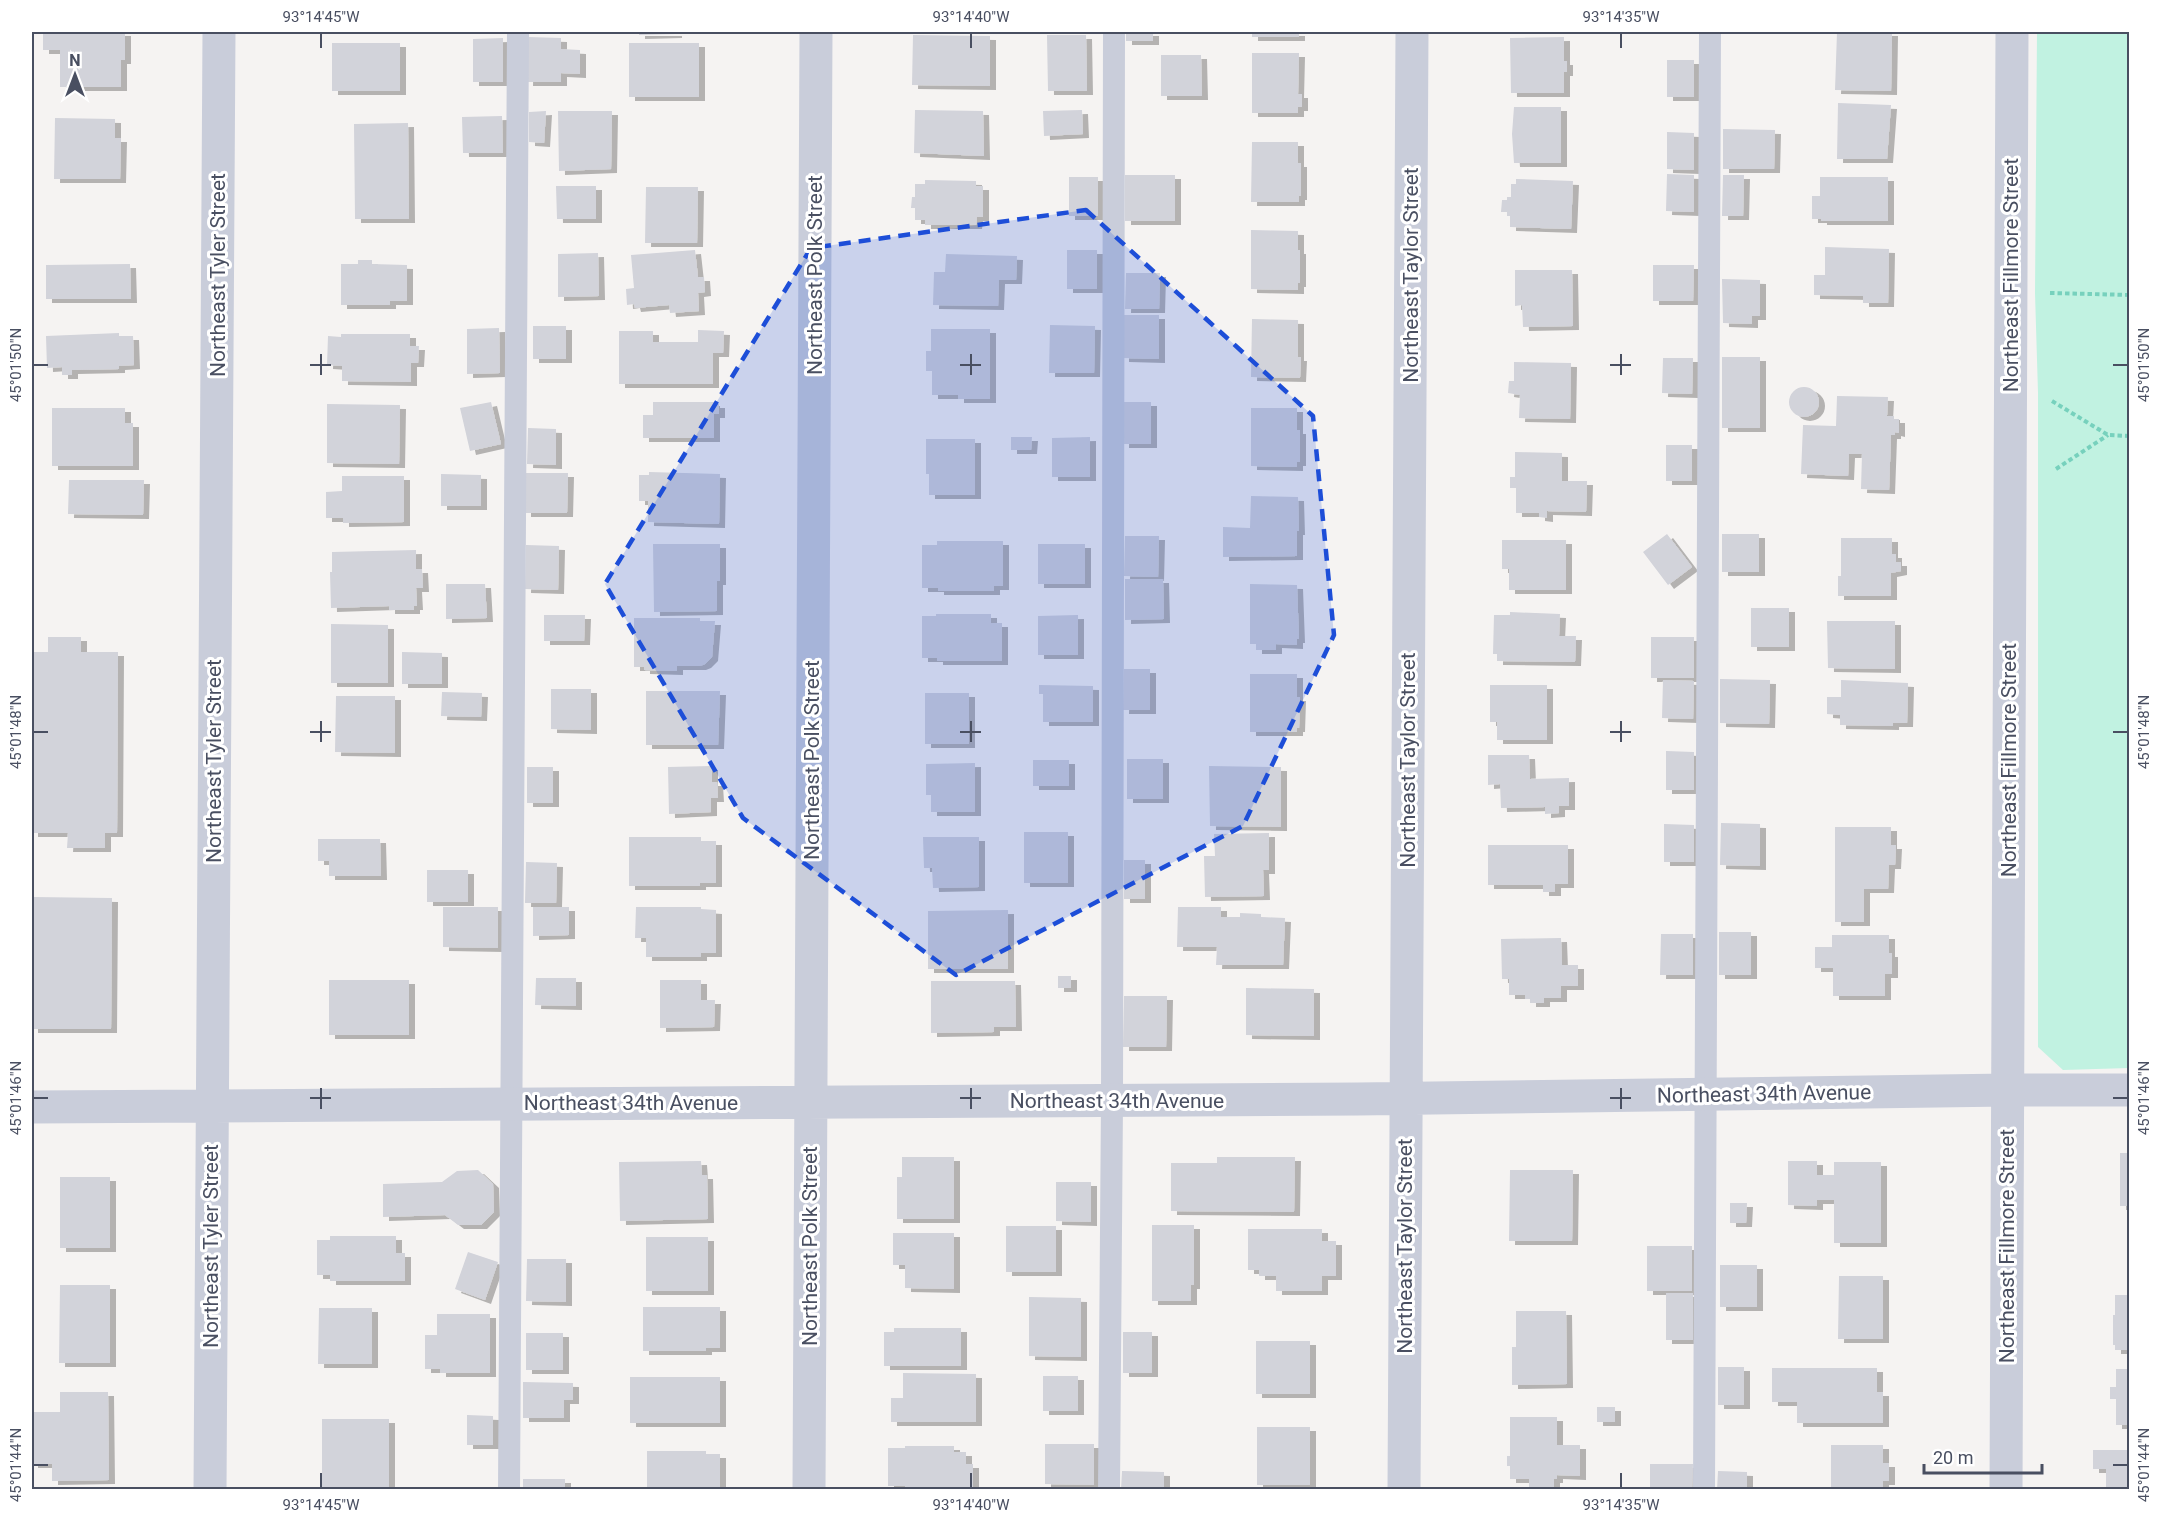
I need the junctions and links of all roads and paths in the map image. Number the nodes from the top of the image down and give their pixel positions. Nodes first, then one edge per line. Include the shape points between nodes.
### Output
1 (219, 32) edge
2 (518, 32) edge
3 (816, 32) edge
4 (1114, 32) edge
5 (1412, 32) edge
6 (1710, 32) edge
7 (2012, 32) edge
8 (2050, 293) dead end
9 (2130, 295) edge
10 (2052, 401) dead end
11 (2108, 435) junction
12 (2130, 436) edge
13 (2056, 469) dead end
14 (2008, 1090) junction
15 (2130, 1090) edge
16 (1705, 1095) junction
17 (1405, 1097) junction
18 (1112, 1101) junction
19 (810, 1103) junction
20 (511, 1104) junction
21 (212, 1105) junction
22 (32, 1107) edge
23 (210, 1490) edge
24 (509, 1490) edge
25 (809, 1490) edge
26 (1109, 1490) edge
27 (1404, 1490) edge
28 (1704, 1490) edge
29 (2006, 1490) edge

1 - 21 street, Northeast Tyler Street
2 - 20 lane
3 - 19 street, Northeast Polk Street
4 - 18 lane
5 - 17 street, Northeast Taylor Street
6 - 16 lane
7 - 14 street, Northeast Fillmore Street
8 - 9 path
10 - 11 path
11 - 12 path
11 - 13 path
14 - 15 street, Northeast 34th Avenue
14 - 16 street, Northeast 34th Avenue
14 - 29 street, Northeast Fillmore Street
16 - 17 street, Northeast 34th Avenue
16 - 28 lane
17 - 18 street, Northeast 34th Avenue
17 - 27 street, Northeast Taylor Street
18 - 19 street, Northeast 34th Avenue
18 - 26 lane
19 - 20 street, Northeast 34th Avenue
19 - 25 street, Northeast Polk Street
20 - 21 street, Northeast 34th Avenue
20 - 24 lane
21 - 22 street, Northeast 34th Avenue
21 - 23 street, Northeast Tyler Street

